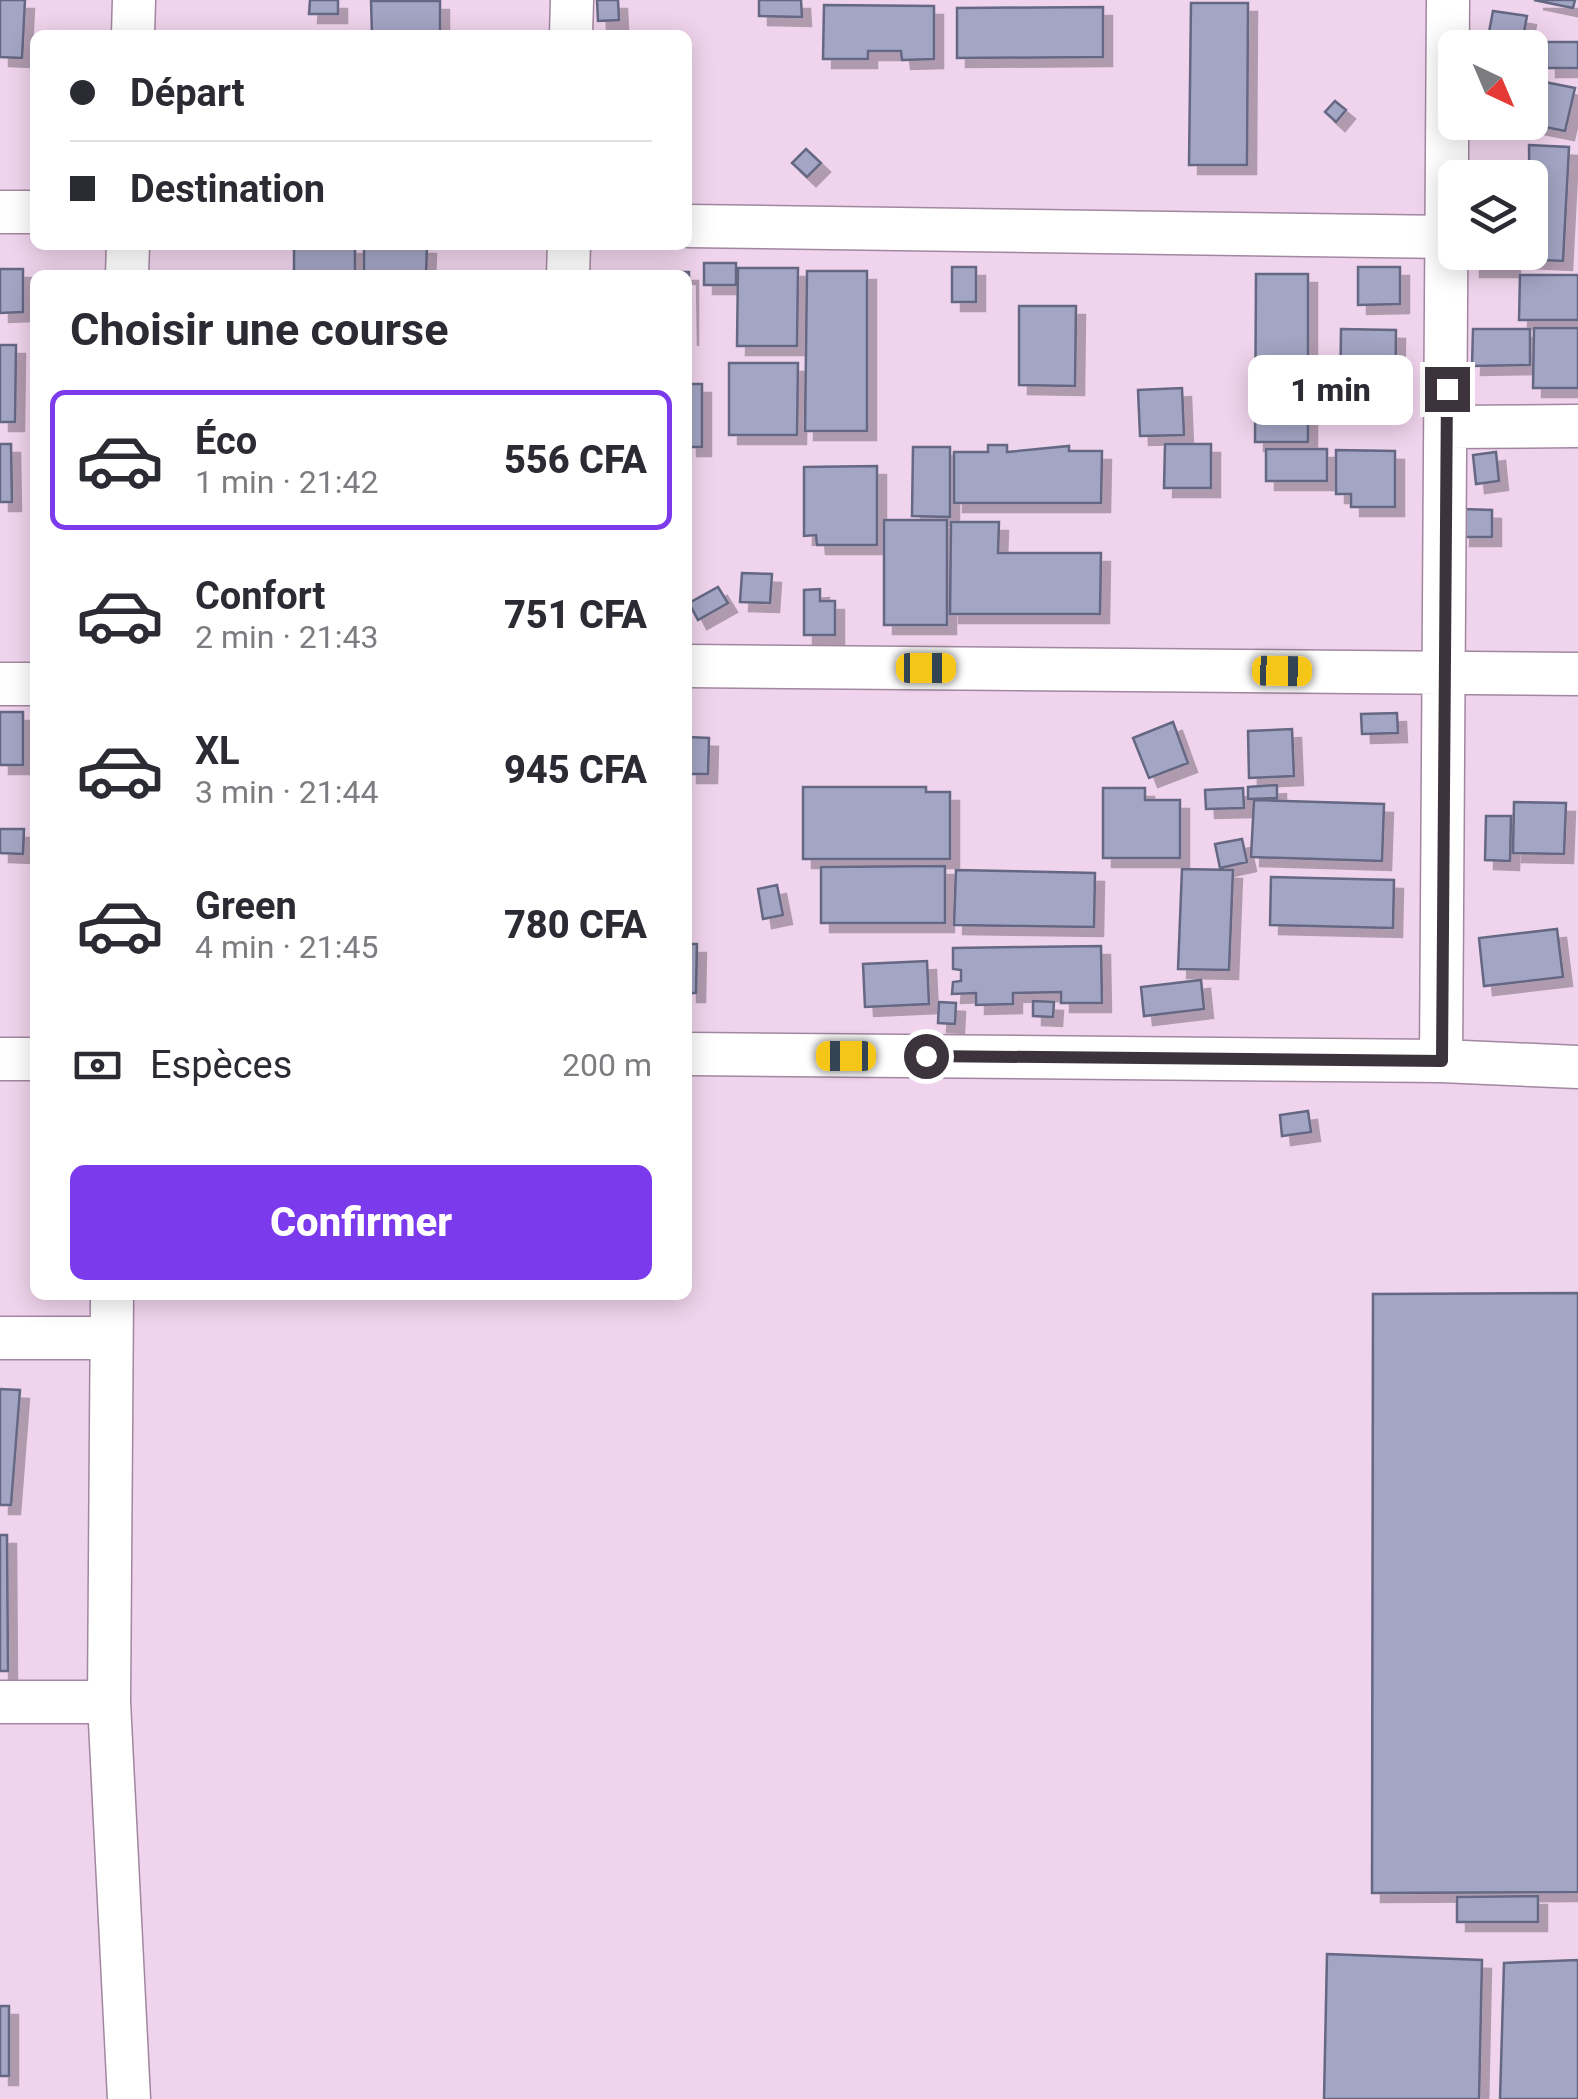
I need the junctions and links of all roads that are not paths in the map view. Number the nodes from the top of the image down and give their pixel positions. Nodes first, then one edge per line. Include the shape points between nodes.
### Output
1 (134, 0) edge
2 (572, 0) edge
3 (1448, 0) edge
4 (133, 30) edge
5 (572, 30) edge
6 (1447, 160) edge
7 (0, 212) edge
8 (30, 212) edge
9 (692, 226) edge
10 (1438, 236) edge
11 (1447, 270) edge
12 (1578, 426) edge
13 (1447, 427) junction
14 (692, 666) edge
15 (1441, 672) junction
16 (1578, 674) edge
17 (0, 684) edge
18 (30, 684) edge
19 (692, 1054) edge
20 (0, 1058) edge
21 (30, 1059) edge
22 (1442, 1061) junction
23 (1578, 1067) edge
24 (112, 1300) edge
25 (0, 1338) edge
26 (110, 1338) junction
27 (0, 1702) edge
28 (108, 1702) junction
29 (130, 2099) edge

1 - 4 street
2 - 5 street
3 - 6 street
7 - 8 street
9 - 10 street
11 - 13 street
12 - 13 street
13 - 15 street
14 - 15 street
15 - 16 street
15 - 22 street
17 - 18 street
19 - 22 street
20 - 21 street
22 - 23 street
24 - 26 street
25 - 26 street
26 - 28 street
27 - 28 street
28 - 29 street

